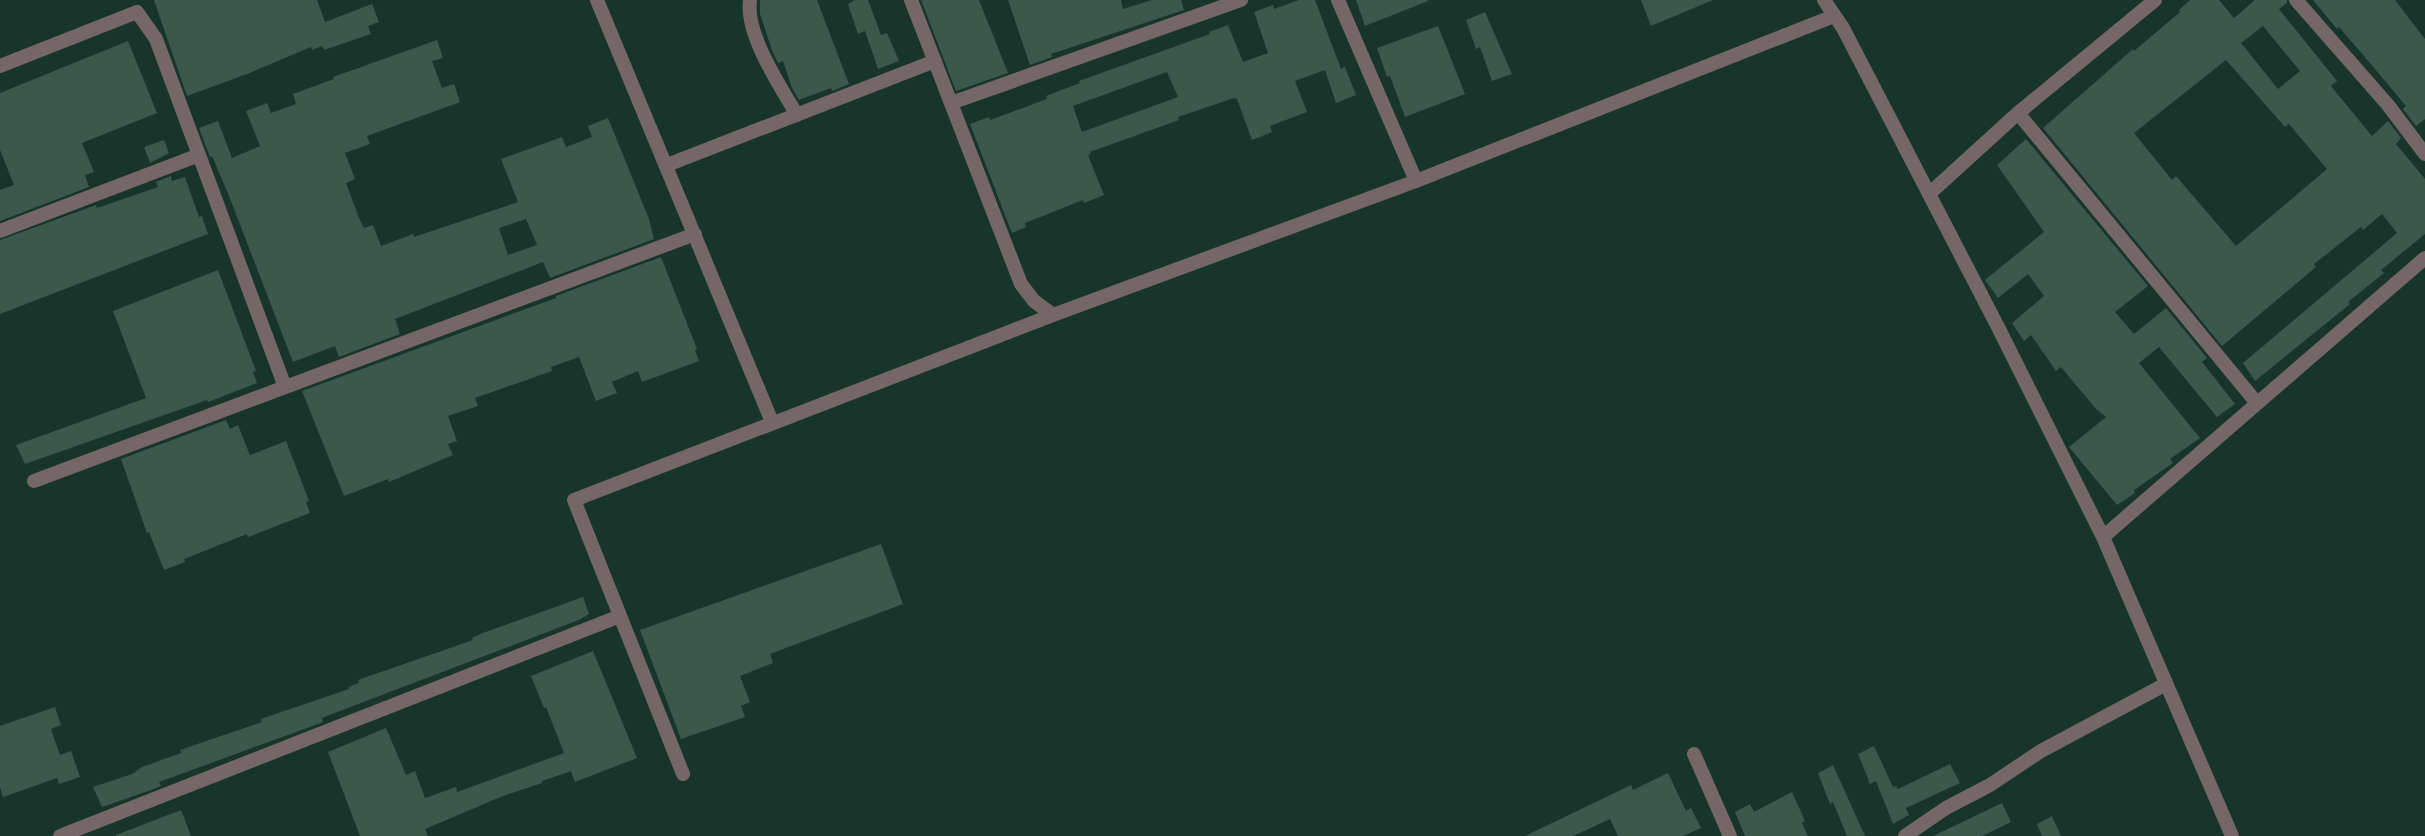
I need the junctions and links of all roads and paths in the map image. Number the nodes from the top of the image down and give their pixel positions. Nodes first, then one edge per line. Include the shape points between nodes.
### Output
1 (597, 0) edge
2 (750, 0) edge
3 (911, 0) edge
4 (1241, 0) edge
5 (1338, 0) edge
6 (1824, 0) edge
7 (2155, 0) edge
8 (2296, 0) edge
9 (1834, 16) junction
10 (935, 61) junction
11 (0, 66) edge
12 (951, 103) junction
13 (2018, 113) junction
14 (797, 114) junction
15 (2425, 154) edge
16 (199, 155) junction
17 (667, 165) junction
18 (1416, 181) junction
19 (1929, 194) junction
20 (0, 231) edge
21 (695, 234) junction
22 (2425, 258) edge
23 (1053, 315) junction
24 (285, 387) junction
25 (2256, 402) junction
26 (772, 422) junction
27 (34, 481) dead end
28 (2103, 537) junction
29 (620, 616) junction
30 (2166, 684) junction
31 (1694, 754) dead end
32 (683, 774) dead end
33 (60, 836) edge
34 (1730, 836) edge
35 (1905, 836) edge
36 (2232, 836) edge

1 - 17 street
2 - 14 street via 748,13 768,65
3 - 10 street
4 - 12 street
5 - 18 street
6 - 9 street
7 - 13 street
8 - 15 street
9 - 18 street
9 - 19 street
10 - 12 street
10 - 14 street
11 - 16 street via 137,12 156,38
12 - 23 street via 1021,284
13 - 19 street
13 - 25 street
14 - 17 street
16 - 20 street
16 - 24 street
17 - 21 street
18 - 23 street
19 - 28 street
21 - 24 street
21 - 26 street
22 - 25 street
23 - 26 street
24 - 27 street
25 - 28 street
26 - 29 street via 574,500
28 - 30 street
29 - 32 street
29 - 33 street
30 - 35 street via 2041,751
30 - 36 street
31 - 34 street

